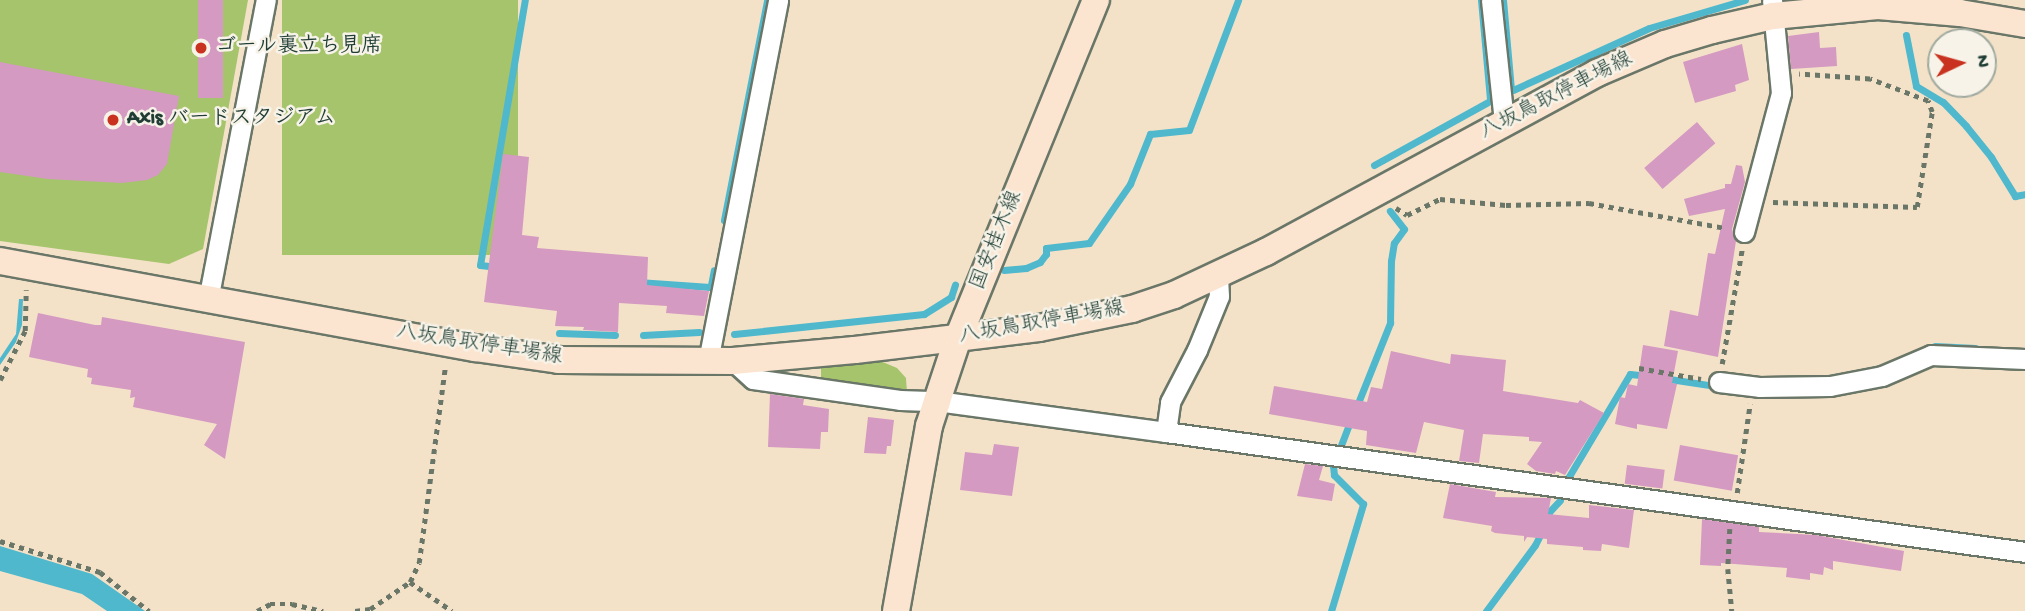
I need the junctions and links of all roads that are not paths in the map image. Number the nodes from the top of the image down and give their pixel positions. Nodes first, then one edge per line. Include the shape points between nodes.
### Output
1 (266, 0) edge
2 (778, 0) edge
3 (1096, 0) edge
4 (1491, 0) edge
5 (1773, 8) edge
6 (2025, 24) edge
7 (1504, 122) junction
8 (1744, 232) road end
9 (12, 264) edge
10 (1217, 277) junction
11 (208, 300) junction
12 (958, 338) junction
13 (2025, 359) edge
14 (721, 361) junction
15 (1719, 382) road end
16 (937, 401) junction
17 (1166, 432) junction
18 (2025, 552) edge
19 (896, 611) edge

1 - 11 street
2 - 14 street
3 - 12 main road, 国安桂木線
4 - 7 street
5 - 6 main road, 八坂鳥取停車場線 via 1878,6
5 - 7 main road, 八坂鳥取停車場線 via 1665,44 1597,73
5 - 8 street via 1779,105
7 - 10 main road, 八坂鳥取停車場線
9 - 11 main road, 八坂鳥取停車場線
10 - 12 main road, 八坂鳥取停車場線 via 1091,319
10 - 17 street via 1219,296 1170,402
11 - 14 main road, 八坂鳥取停車場線 via 559,360
12 - 14 main road, 八坂鳥取停車場線
12 - 16 main road, 国安桂木線
13 - 15 street via 1931,355 1882,376 1851,382 1752,386
14 - 16 street via 753,379
16 - 17 street
16 - 19 main road, 国安桂木線
17 - 18 street

